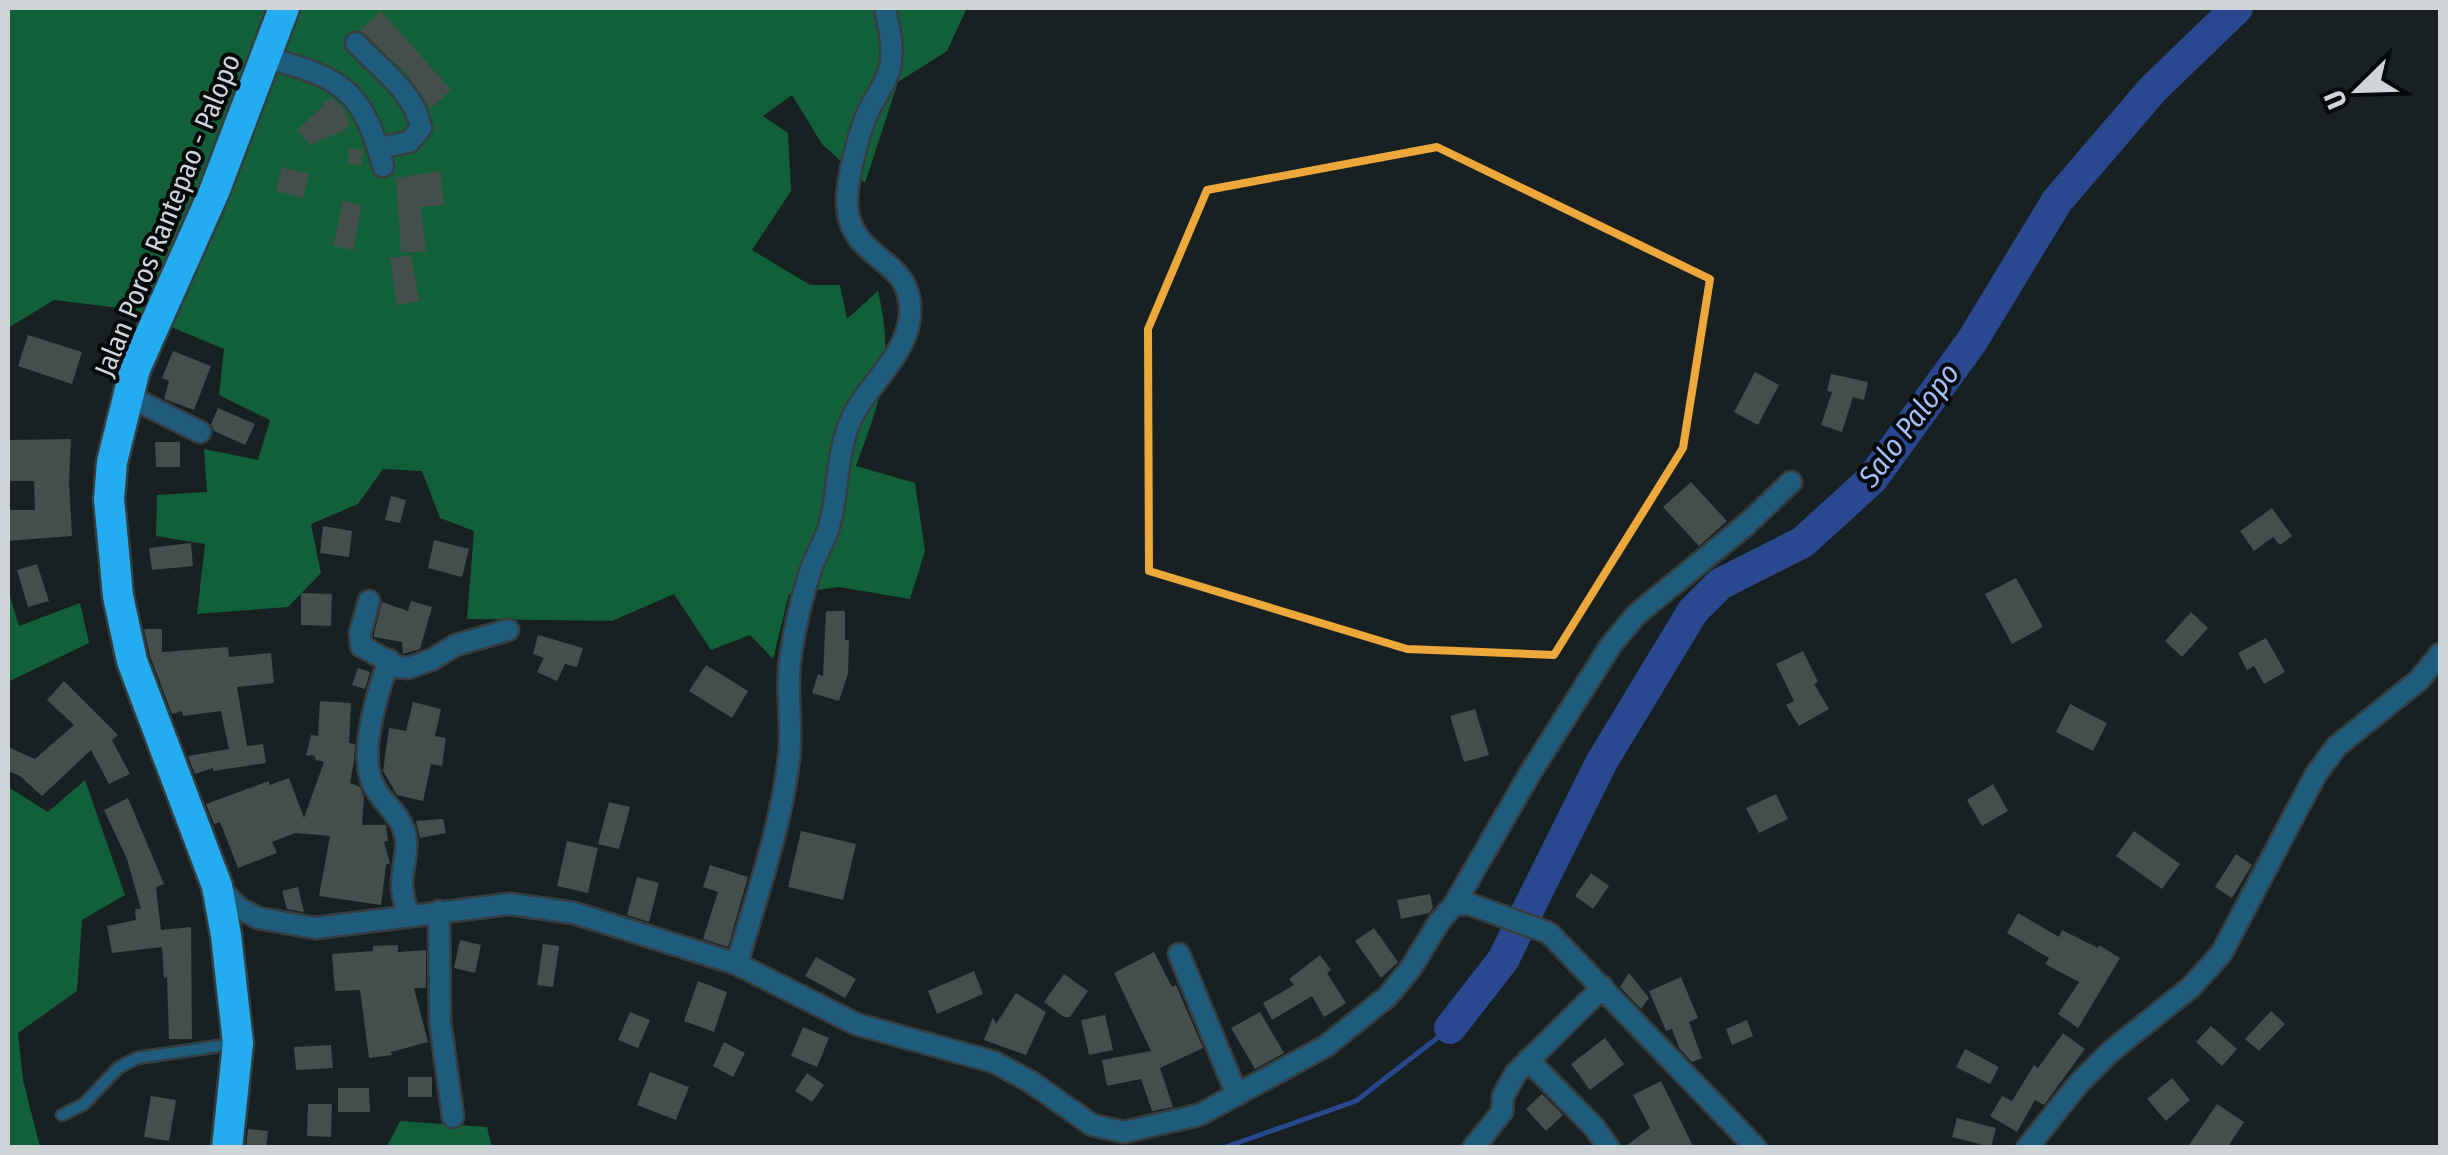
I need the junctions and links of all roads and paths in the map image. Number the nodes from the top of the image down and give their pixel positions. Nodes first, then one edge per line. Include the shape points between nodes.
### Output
1 (284, 8) edge
2 (885, 8) edge
3 (356, 43) dead end
4 (265, 57) junction
5 (128, 396) junction
6 (200, 432) dead end
7 (1792, 482) dead end
8 (369, 601) dead end
9 (508, 630) dead end
10 (2440, 654) edge
11 (389, 660) junction
12 (217, 886) junction
13 (1461, 904) junction
14 (439, 911) junction
15 (408, 916) junction
16 (1179, 954) dead end
17 (737, 964) junction
18 (1603, 987) junction
19 (238, 1043) junction
20 (1528, 1060) junction
21 (1237, 1095) junction
22 (62, 1115) dead end
23 (453, 1117) dead end
24 (226, 1148) edge
25 (1473, 1148) edge
26 (1609, 1148) edge
27 (1756, 1148) edge
28 (2027, 1148) edge

1 - 4 highway, Jalan Poros Rantepao - Palopo
2 - 17 street via 890,72 868,111 848,204 860,241 906,282 908,336 845,433 828,528 791,650 789,758
3 - 4 street via 407,94 419,117 421,128 409,142 381,157 346,88
4 - 5 highway, Jalan Poros Rantepao - Palopo
5 - 6 street
5 - 12 highway, Jalan Poros Rantepao - Palopo via 109,498 118,596 142,694
7 - 13 street via 1637,614 1611,644 1529,775
8 - 11 street via 359,641
9 - 11 street via 456,645 417,666
10 - 28 street via 2419,680 2337,746 2316,774 2221,954 2079,1082
11 - 15 street via 368,754 373,785 403,827
12 - 15 street via 239,908 294,927
12 - 19 highway, Jalan Poros Rantepao - Palopo
13 - 18 street via 1549,934
13 - 21 street via 1438,922 1411,968 1366,1016
14 - 15 street
14 - 17 street via 510,904 546,908
14 - 23 street via 440,1020
16 - 21 street
17 - 21 street via 856,1024 994,1062 1092,1125 1124,1132 1154,1127
18 - 20 street
18 - 27 street
19 - 22 lane via 137,1058
19 - 24 highway, Jalan Poros Rantepao - Palopo
20 - 25 street via 1507,1085 1502,1112
20 - 26 street

